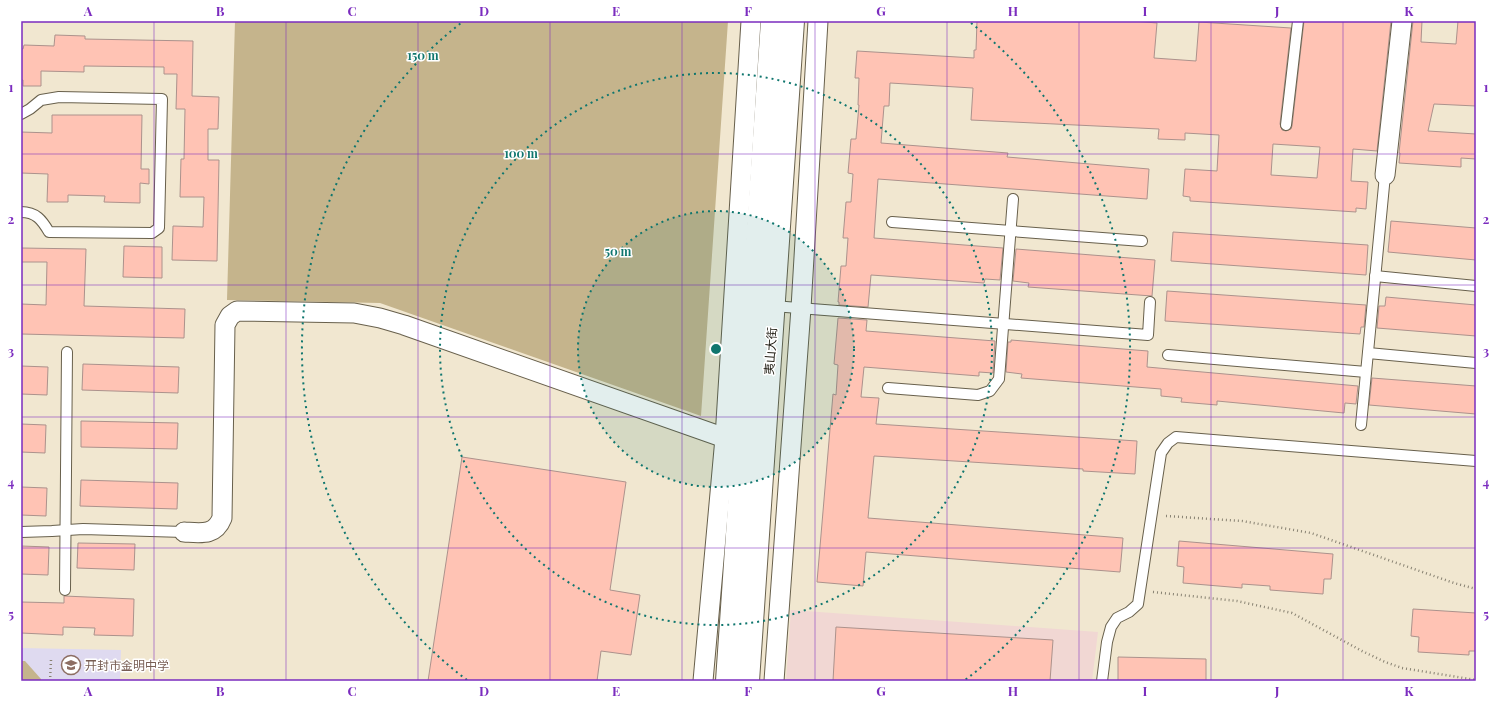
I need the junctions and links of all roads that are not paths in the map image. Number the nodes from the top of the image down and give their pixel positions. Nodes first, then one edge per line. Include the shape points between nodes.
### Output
1 (751, 21) edge
2 (772, 21) edge
3 (793, 21) edge
4 (818, 21) edge
5 (1298, 21) edge
6 (1402, 21) edge
7 (21, 114) edge
8 (1286, 125) dead end
9 (1385, 175) joint
10 (1013, 199) dead end
11 (21, 212) edge
12 (892, 222) dead end
13 (1011, 231) junction
14 (1142, 241) dead end
15 (1375, 276) junction
16 (1476, 286) edge
17 (1150, 302) dead end
18 (773, 306) junction
19 (801, 308) junction
20 (1004, 324) junction
21 (67, 352) dead end
22 (1368, 353) junction
23 (1168, 355) dead end
24 (1476, 363) edge
25 (1366, 372) junction
26 (888, 388) dead end
27 (1361, 425) dead end
28 (724, 438) junction
29 (1476, 461) edge
30 (66, 530) junction
31 (21, 532) edge
32 (184, 532) joint
33 (65, 590) dead end
34 (703, 681) edge
35 (727, 681) edge
36 (748, 681) edge
37 (774, 681) edge
38 (1102, 681) edge

1 - 28 street
2 - 35 main road, 夷山大街
3 - 18 main road, 夷山大街
4 - 19 street
5 - 8 lane
6 - 9 street
7 - 11 lane via 41,100 59,97 162,99 159,228 152,233 49,232 42,220 30,212
9 - 15 lane
10 - 13 lane
12 - 13 lane
13 - 14 lane
13 - 20 lane
15 - 16 lane
15 - 22 lane
17 - 20 lane via 1148,335
18 - 19 lane
18 - 36 main road, 夷山大街
19 - 20 lane
19 - 37 street
20 - 26 lane via 999,379 990,391 978,395
21 - 30 lane
22 - 24 lane
22 - 25 lane
23 - 25 lane
25 - 27 lane
28 - 32 street via 380,318 354,313 237,311 230,316 225,325 222,518 219,525 207,533
28 - 34 street
29 - 38 lane via 1176,438 1168,442 1162,453 1138,604 1117,618 1111,627
30 - 31 lane
30 - 32 lane
30 - 33 lane

